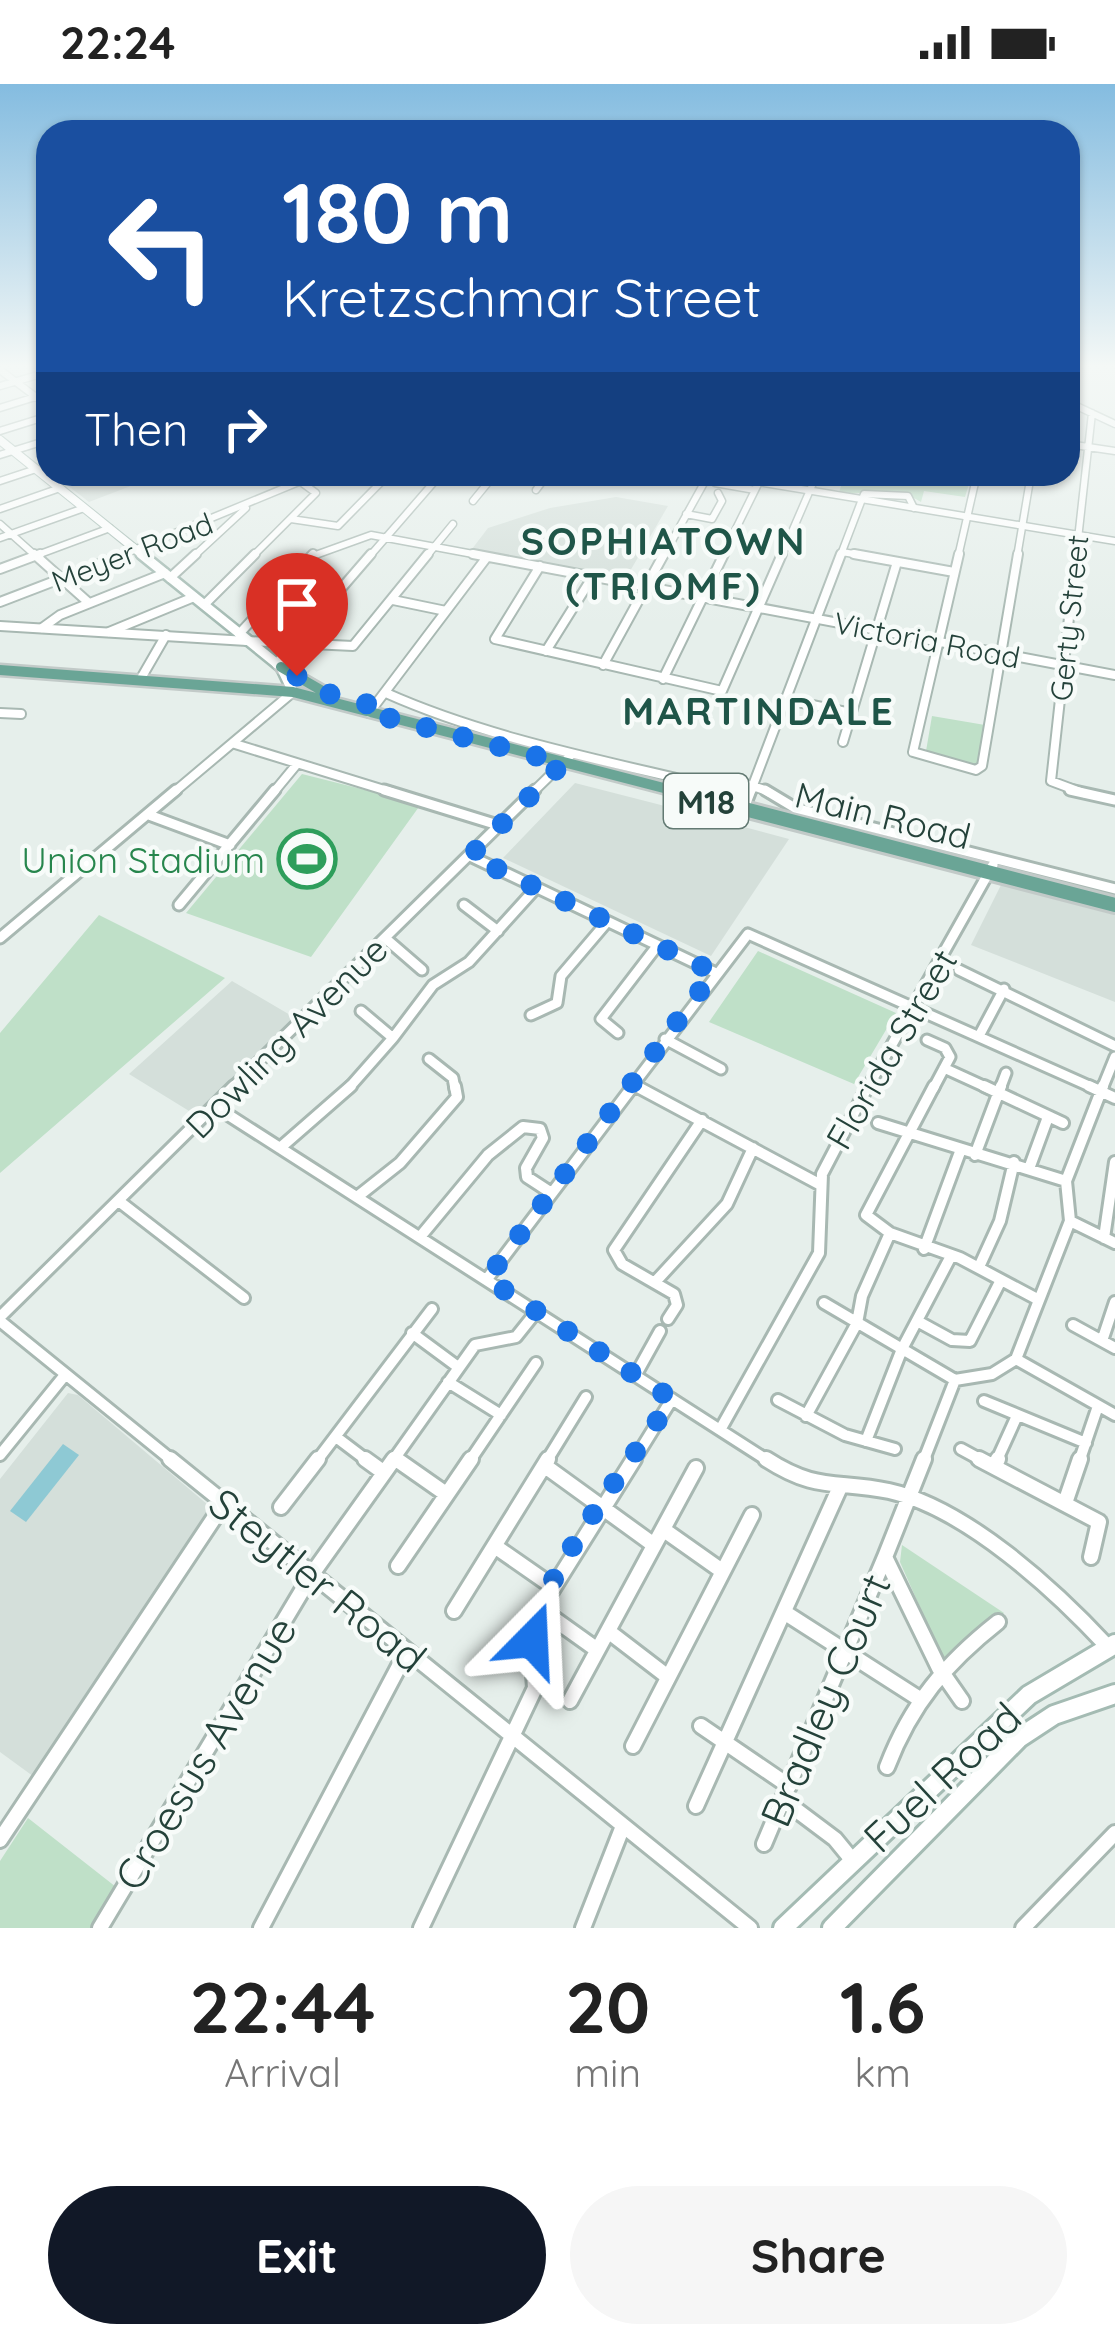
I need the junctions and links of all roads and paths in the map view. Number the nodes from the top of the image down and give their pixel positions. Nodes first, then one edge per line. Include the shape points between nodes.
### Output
1 (18, 454) edge
2 (1086, 454) edge
3 (36, 469) joint
4 (0, 481) edge
5 (57, 486) edge
6 (293, 486) edge
7 (308, 486) edge
8 (377, 486) edge
9 (431, 486) edge
10 (485, 486) edge
11 (540, 486) edge
12 (705, 486) edge
13 (757, 486) edge
14 (782, 486) edge
15 (812, 486) edge
16 (974, 486) edge
17 (1029, 486) edge
18 (60, 488) junction
19 (536, 490) dead end
20 (810, 491) junction
21 (718, 493) dead end
22 (861, 499) junction
23 (473, 501) dead end
24 (0, 508) edge
25 (84, 508) junction
26 (246, 508) junction
27 (686, 514) junction
28 (967, 517) junction
29 (291, 519) junction
30 (0, 524) edge
31 (453, 524) dead end
32 (1022, 526) junction
33 (110, 528) junction
34 (11, 534) junction
35 (1078, 536) junction
36 (0, 538) edge
37 (386, 538) junction
38 (1115, 541) edge
39 (435, 547) junction
40 (136, 550) junction
41 (842, 552) junction
42 (36, 556) junction
43 (487, 557) junction
44 (897, 562) junction
45 (540, 566) junction
46 (0, 569) edge
47 (954, 572) junction
48 (168, 576) junction
49 (593, 576) junction
50 (62, 579) junction
51 (646, 586) junction
52 (194, 597) junction
53 (703, 597) junction
54 (393, 600) junction
55 (0, 603) edge
56 (89, 603) junction
57 (204, 605) junction
58 (760, 608) junction
59 (446, 611) junction
60 (818, 619) junction
61 (0, 623) edge
62 (42, 628) junction
63 (876, 630) junction
64 (109, 632) junction
65 (166, 635) junction
66 (243, 637) junction
67 (938, 642) junction
68 (293, 644) junction
69 (546, 652) junction
70 (1001, 653) junction
71 (603, 665) junction
72 (1064, 666) junction
73 (0, 667) edge
74 (1115, 675) edge
75 (142, 676) junction
76 (285, 676) junction
77 (663, 679) junction
78 (386, 693) junction
79 (788, 700) junction
80 (372, 710) junction
81 (0, 713) edge
82 (851, 713) junction
83 (21, 714) dead end
84 (843, 742) dead end
85 (235, 743) junction
86 (567, 760) junction
87 (297, 764) junction
88 (755, 784) junction
89 (1115, 800) edge
90 (745, 806) junction
91 (149, 815) junction
92 (501, 826) junction
93 (230, 845) junction
94 (470, 856) junction
95 (992, 869) junction
96 (536, 888) junction
97 (1115, 893) edge
98 (179, 905) dead end
99 (464, 905) dead end
100 (1115, 905) edge
101 (607, 922) junction
102 (498, 931) junction
103 (0, 938) edge
104 (385, 938) junction
105 (657, 946) junction
106 (422, 970) dead end
107 (959, 970) dead end
108 (714, 972) junction
109 (1004, 989) junction
110 (913, 1006) junction
111 (361, 1011) dead end
112 (531, 1015) dead end
113 (618, 1033) dead end
114 (979, 1036) junction
115 (394, 1038) junction
116 (665, 1039) junction
117 (927, 1040) dead end
118 (1115, 1046) edge
119 (1115, 1057) edge
120 (429, 1059) dead end
121 (944, 1068) junction
122 (721, 1069) dead end
123 (1006, 1072) dead end
124 (632, 1084) junction
125 (1101, 1092) junction
126 (995, 1093) junction
127 (1115, 1098) edge
128 (216, 1107) junction
129 (1048, 1117) junction
130 (702, 1120) junction
131 (878, 1123) dead end
132 (1063, 1123) dead end
133 (909, 1137) junction
134 (280, 1148) junction
135 (753, 1148) junction
136 (960, 1152) junction
137 (975, 1155) junction
138 (1014, 1162) junction
139 (1115, 1162) edge
140 (1030, 1166) junction
141 (1066, 1181) junction
142 (819, 1184) junction
143 (550, 1192) junction
144 (356, 1197) junction
145 (120, 1202) junction
146 (1070, 1221) junction
147 (890, 1233) junction
148 (420, 1237) junction
149 (1109, 1240) edge
150 (924, 1249) junction
151 (950, 1256) junction
152 (979, 1267) junction
153 (487, 1279) junction
154 (1001, 1280) junction
155 (656, 1281) junction
156 (244, 1298) dead end
157 (1039, 1300) junction
158 (1115, 1302) edge
159 (824, 1303) dead end
160 (432, 1309) dead end
161 (536, 1312) junction
162 (0, 1319) edge
163 (919, 1322) junction
164 (857, 1323) junction
165 (1073, 1325) dead end
166 (412, 1334) junction
167 (1109, 1345) edge
168 (902, 1349) junction
169 (1016, 1359) junction
170 (536, 1363) dead end
171 (458, 1367) junction
172 (65, 1375) junction
173 (635, 1376) junction
174 (955, 1380) junction
175 (448, 1382) junction
176 (586, 1397) dead end
177 (672, 1399) junction
178 (778, 1400) dead end
179 (984, 1401) dead end
180 (1098, 1406) junction
181 (500, 1415) junction
182 (1115, 1415) edge
183 (806, 1416) junction
184 (1016, 1418) junction
185 (720, 1430) junction
186 (336, 1436) junction
187 (866, 1441) junction
188 (1086, 1443) junction
189 (895, 1449) dead end
190 (961, 1449) dead end
191 (0, 1455) edge
192 (394, 1457) junction
193 (995, 1465) junction
194 (545, 1466) junction
195 (696, 1468) dead end
196 (383, 1472) junction
197 (840, 1487) junction
198 (446, 1494) junction
199 (907, 1495) junction
200 (224, 1503) junction
201 (1065, 1503) junction
202 (601, 1506) junction
203 (281, 1507) dead end
204 (752, 1515) dead end
205 (1115, 1517) edge
206 (1099, 1522) junction
207 (664, 1530) junction
208 (655, 1545) junction
209 (496, 1547) junction
210 (885, 1556) junction
211 (1091, 1557) dead end
212 (398, 1566) dead end
213 (722, 1571) junction
214 (312, 1574) junction
215 (552, 1586) junction
216 (540, 1609) junction
217 (454, 1611) dead end
218 (788, 1614) junction
219 (998, 1622) dead end
220 (608, 1631) junction
221 (1111, 1645) edge
222 (596, 1649) junction
223 (407, 1651) junction
224 (847, 1652) junction
225 (939, 1668) junction
226 (668, 1677) junction
227 (1115, 1694) edge
228 (918, 1698) junction
229 (570, 1701) dead end
230 (962, 1701) dead end
231 (701, 1726) dead end
232 (510, 1736) junction
233 (727, 1744) junction
234 (633, 1746) dead end
235 (887, 1767) dead end
236 (786, 1793) junction
237 (696, 1806) dead end
238 (623, 1826) junction
239 (1115, 1834) edge
240 (0, 1840) edge
241 (764, 1844) dead end
242 (854, 1861) junction
243 (100, 1928) edge
244 (261, 1928) edge
245 (421, 1928) edge
246 (583, 1928) edge
247 (750, 1928) edge
248 (783, 1928) edge
249 (832, 1928) edge
250 (1023, 1928) edge

1 - 3 main road
2 - 35 street, Gerty Street
3 - 4 street
5 - 18 main road
6 - 26 street, Meyer Road
7 - 29 street via 317,491
8 - 29 street via 338,526
9 - 37 street
10 - 23 street
11 - 19 street
12 - 27 street
13 - 53 street
14 - 20 street
15 - 20 street
16 - 28 street
17 - 32 street
18 - 24 street
18 - 25 main road
20 - 22 street
20 - 58 street
21 - 27 street via 713,518
22 - 28 street
22 - 41 street
25 - 33 main road
25 - 34 street
26 - 40 street, Meyer Road
26 - 48 street
27 - 51 street
28 - 32 street
28 - 47 street
29 - 57 street
30 - 34 street
31 - 39 street
32 - 35 street
32 - 70 street
33 - 40 main road
33 - 42 street
34 - 36 street
34 - 42 street
35 - 38 street
35 - 72 street, Gerty Street
37 - 39 street, Victoria Road
37 - 66 street, Victoria Road via 364,536 318,551
37 - 68 street
39 - 43 street, Victoria Road
39 - 54 street
40 - 48 main road
40 - 50 street, Meyer Road
41 - 44 street
41 - 60 street
42 - 46 street
42 - 50 street
43 - 45 street, Victoria Road
43 - 59 street
44 - 47 street
44 - 63 street
45 - 49 street, Victoria Road
45 - 69 street via 495,632 499,641
47 - 67 street
48 - 52 main road
48 - 56 street
49 - 51 street, Victoria Road
49 - 69 street
50 - 55 street, Meyer Road
50 - 56 street
51 - 53 street, Victoria Road
51 - 71 street
52 - 57 main road
52 - 64 street
53 - 58 street, Victoria Road
53 - 77 street
54 - 59 street
54 - 68 street via 358,642
56 - 62 street
57 - 66 main road
58 - 60 street, Victoria Road
58 - 77 street via 722,691
59 - 78 street
60 - 63 street, Victoria Road
60 - 79 street
61 - 62 street
62 - 64 street
63 - 67 street, Victoria Road
63 - 82 street
64 - 65 street
65 - 66 street
65 - 75 street
66 - 68 street
66 - 76 main road
67 - 70 street, Victoria Road
67 - 70 street via 914,754 981,769
68 - 76 street
69 - 71 street
70 - 72 street, Victoria Road
71 - 77 street
72 - 74 street, Victoria Road
72 - 89 street, Gerty Street via 1052,783
73 - 75 main road, Main Road / M18
75 - 76 main road, Main Road / M18
75 - 76 main road, Main Road / M18
76 - 80 main road, Main Road / M18
76 - 80 main road, Main Road / M18
76 - 85 street
78 - 80 street
78 - 88 street, Main Road via 429,714 687,781
79 - 82 street
79 - 88 street
80 - 86 main road, Main Road / M18
81 - 83 street
82 - 84 street
85 - 87 street
85 - 91 street
86 - 90 main road, Main Road / M18
86 - 92 street, Dowling Avenue
87 - 92 street
87 - 93 street
88 - 90 street
88 - 97 street, Main Road via 795,808
90 - 95 main road, Main Road / M18
91 - 93 street
91 - 103 street
92 - 94 street, Dowling Avenue
93 - 98 street
94 - 96 street
94 - 104 street, Dowling Avenue
95 - 97 main road, Main Road / M18
95 - 100 main road, Main Road / M18
95 - 110 street, Florida Street
96 - 101 street
96 - 102 street
99 - 102 street
101 - 105 street
101 - 112 street via 561,976 554,1007
102 - 115 street via 433,985
104 - 106 street
104 - 128 street, Dowling Avenue
105 - 108 street
105 - 113 street via 602,1019
107 - 109 street
108 - 110 street via 738,940 755,934
108 - 116 street
109 - 114 street
109 - 118 street
110 - 114 street
110 - 142 street, Florida Street
111 - 115 street
114 - 125 street
115 - 134 street via 326,1112
116 - 122 street
116 - 124 street
117 - 121 street via 950,1054
119 - 125 street
120 - 144 street via 453,1078 457,1097 400,1163
121 - 126 street
121 - 133 street
123 - 126 street
124 - 130 street
124 - 143 street
125 - 127 street
125 - 141 street
126 - 129 street
126 - 137 street
128 - 134 street
128 - 145 street, Dowling Avenue
129 - 132 street
129 - 140 street
130 - 135 street
130 - 155 street via 615,1245 622,1264
131 - 133 street
133 - 136 street
133 - 147 street via 865,1211
134 - 144 street
135 - 142 street
135 - 155 street via 727,1204
136 - 137 street
136 - 150 street
137 - 138 street
138 - 140 street
138 - 152 street
139 - 149 street
140 - 141 street
141 - 146 street
142 - 185 street, Florida Street via 819,1253
143 - 148 street via 526,1177 543,1138 540,1129 524,1127 488,1155
143 - 153 street
144 - 148 street
145 - 156 street
145 - 162 street, Dowling Avenue
146 - 149 street
146 - 157 street
147 - 150 street
147 - 164 street
148 - 153 street
150 - 151 street
151 - 152 street
151 - 163 street
152 - 154 street
153 - 161 street
154 - 157 street
154 - 163 street via 970,1341
155 - 173 street via 677,1299
157 - 169 street
158 - 167 street
159 - 164 street
160 - 166 street
161 - 171 street, Croesus Avenue via 516,1336 482,1342
161 - 173 street
162 - 172 street, Steytler Road
163 - 168 street
164 - 168 street
164 - 183 street
165 - 167 street
166 - 171 street
166 - 186 street
168 - 174 street
168 - 187 street
169 - 174 street via 992,1374
169 - 180 street
170 - 181 street
171 - 175 street, Croesus Avenue
172 - 191 street
172 - 200 street, Steytler Road
173 - 177 street
174 - 199 street, Bradley Court
175 - 181 street
175 - 192 street, Croesus Avenue
176 - 194 street
177 - 185 street
177 - 202 street
178 - 183 street
179 - 184 street
180 - 182 street
180 - 188 street
181 - 198 street
183 - 187 street
184 - 188 street
184 - 193 street
185 - 197 street via 802,1481
186 - 196 street
186 - 203 street
187 - 189 street
188 - 201 street
190 - 193 street
192 - 196 street, Croesus Avenue
192 - 198 street
193 - 201 street
194 - 202 street
194 - 209 street
195 - 207 street
196 - 214 street, Croesus Avenue
197 - 199 street
197 - 218 street
198 - 212 street
199 - 210 street, Bradley Court
199 - 221 street via 1046,1580
200 - 214 street, Steytler Road
200 - 240 street
201 - 206 street
202 - 208 street
202 - 215 street
204 - 213 street
205 - 206 street
206 - 211 street
207 - 208 street
207 - 213 street
208 - 220 street
209 - 215 street
209 - 217 street
210 - 224 street, Bradley Court
210 - 225 street
213 - 226 street
214 - 223 street, Steytler Road
214 - 243 street, Croesus Avenue
215 - 216 street
216 - 222 street
216 - 232 street via 531,1632 535,1688
218 - 224 street
218 - 233 street
219 - 225 street
220 - 222 street
220 - 226 street
221 - 242 main road, Fuel Road via 1029,1695
222 - 229 street
223 - 232 street, Steytler Road
223 - 244 street
224 - 228 street
224 - 236 street, Bradley Court
225 - 228 street
225 - 230 street
226 - 234 street
227 - 249 main road, Fuel Road via 1024,1733
228 - 235 street
231 - 233 street
232 - 238 street, Steytler Road
232 - 245 street
233 - 236 street
233 - 237 street
236 - 241 street, Bradley Court
236 - 242 street
238 - 246 street
238 - 247 street, Steytler Road
239 - 250 street
242 - 248 main road, Fuel Road

